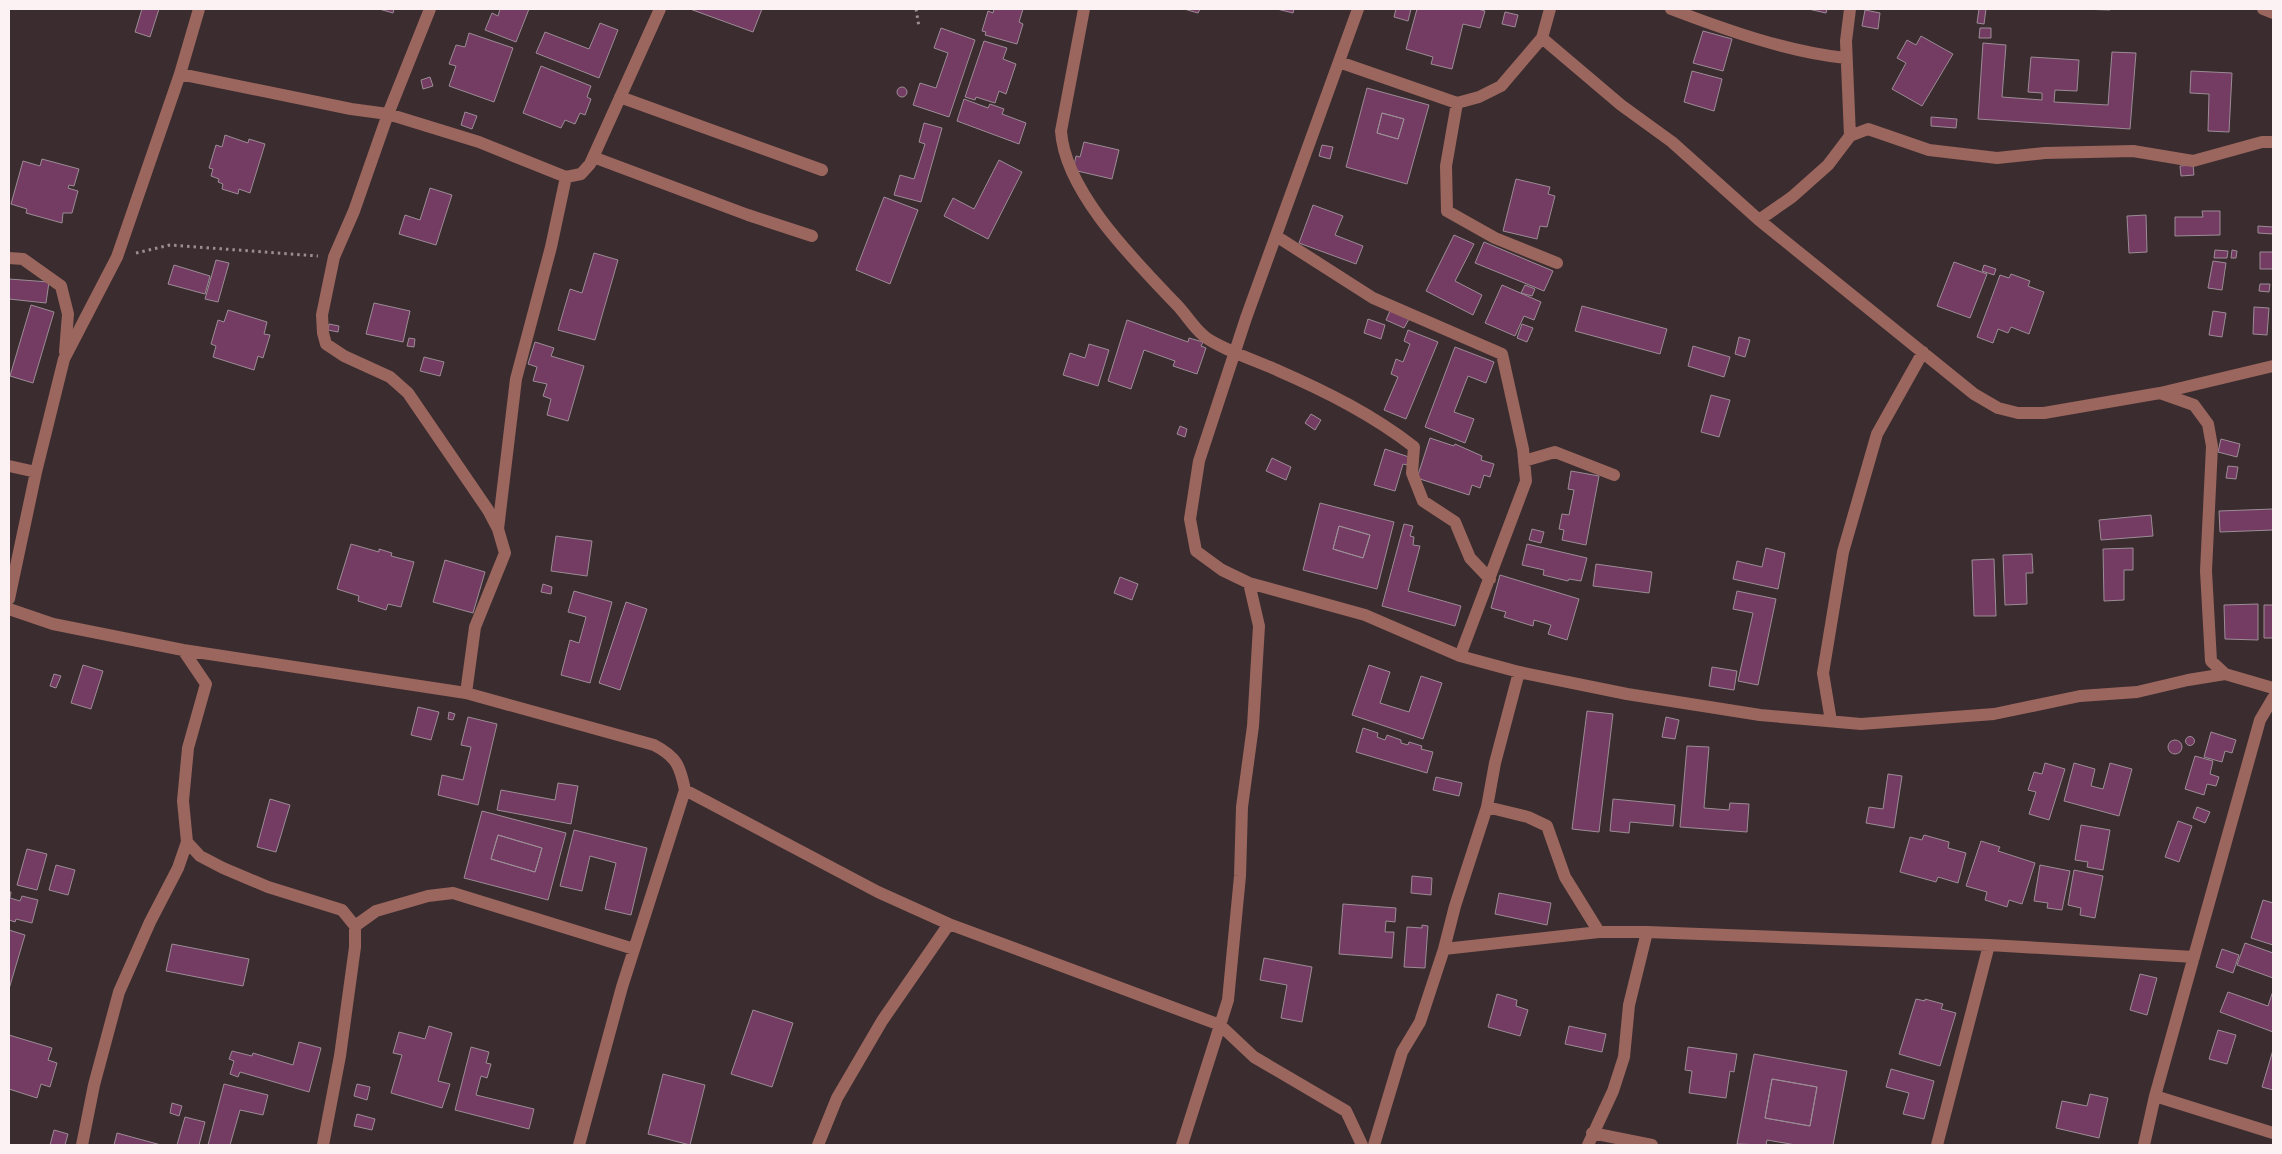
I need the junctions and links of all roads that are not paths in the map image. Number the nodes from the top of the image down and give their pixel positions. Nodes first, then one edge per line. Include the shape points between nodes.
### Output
1 (200, 9) edge
2 (430, 9) edge
3 (1084, 9) edge
4 (1358, 9) edge
5 (1671, 9) edge
6 (1850, 9) edge
7 (2263, 9) edge
8 (655, 10) edge
9 (1552, 10) edge
10 (2273, 12) edge
11 (1542, 38) junction
12 (1846, 58) junction
13 (1339, 62) junction
14 (180, 74) junction
15 (620, 97) junction
16 (1457, 103) junction
17 (388, 114) junction
18 (1850, 136) junction
19 (2273, 142) edge
20 (593, 157) junction
21 (822, 170) dead end
22 (566, 177) junction
23 (1759, 220) junction
24 (812, 236) dead end
25 (1276, 236) junction
26 (9, 258) edge
27 (1557, 263) dead end
28 (1236, 352) junction
29 (1923, 352) junction
30 (64, 359) junction
31 (2273, 366) edge
32 (2160, 393) junction
33 (1524, 462) junction
34 (9, 466) edge
35 (36, 472) junction
36 (1614, 475) dead end
37 (498, 529) junction
38 (1490, 579) junction
39 (1249, 583) junction
40 (9, 599) edge
41 (9, 609) edge
42 (183, 650) junction
43 (1460, 656) junction
44 (1519, 672) junction
45 (2225, 674) junction
46 (2273, 688) edge
47 (466, 693) junction
48 (2273, 698) edge
49 (1831, 721) junction
50 (685, 790) junction
51 (1487, 807) junction
52 (187, 842) junction
53 (949, 924) junction
54 (355, 926) junction
55 (1599, 932) junction
56 (1647, 932) junction
57 (1989, 945) junction
58 (634, 949) junction
59 (1444, 950) junction
60 (2194, 957) junction
61 (1220, 1025) junction
62 (2155, 1096) junction
63 (2273, 1133) edge
64 (1590, 1139) edge
65 (82, 1145) edge
66 (323, 1145) edge
67 (579, 1145) edge
68 (818, 1145) edge
69 (1182, 1145) edge
70 (1362, 1145) edge
71 (1374, 1145) edge
72 (1652, 1145) edge
73 (1937, 1145) edge
74 (2144, 1145) edge

1 - 14 street
2 - 17 street
3 - 28 street via 1061,131 1062,146 1075,179 1103,223 1151,280 1204,336
4 - 13 street
5 - 12 street via 1728,30 1817,55
6 - 12 street
7 - 10 street
8 - 15 street
9 - 11 street
11 - 16 street via 1501,86
11 - 23 street via 1621,105 1672,142
12 - 18 street
13 - 16 street
13 - 25 street
14 - 17 street
14 - 30 street via 117,256
15 - 20 street
15 - 21 street
16 - 27 street via 1446,166 1447,212 1495,238
17 - 22 street via 479,142
17 - 37 street via 334,257 322,316 323,333 326,344 390,377 408,393
18 - 19 street via 1868,129 1929,150 1997,158 2045,153 2133,151 2193,161 2262,142
18 - 23 street via 1828,165 1792,197
20 - 22 street via 581,174
20 - 24 street
22 - 37 street via 516,378
23 - 29 street
25 - 28 street
25 - 33 street via 1373,298 1502,354
26 - 30 street via 23,259 60,286 68,314
28 - 38 street via 1317,388 1386,425 1414,447 1412,473 1424,501 1455,522 1470,558
28 - 39 street via 1199,461 1190,518 1196,550 1222,570
29 - 32 street via 1974,394 1998,408 2018,413 2044,413
29 - 49 street via 1877,434 1844,552 1823,673
30 - 35 street
31 - 32 street
32 - 45 street via 2194,405 2208,424 2212,446 2206,571 2211,661
33 - 36 street via 1555,452
33 - 38 street via 1526,481
34 - 35 street
35 - 40 street
37 - 47 street via 505,553 475,627
38 - 43 street
39 - 43 street via 1365,615
39 - 61 street via 1259,626 1253,726 1242,807 1240,876 1228,1000
41 - 42 street via 53,624
42 - 47 street
42 - 52 street via 206,684 188,748 183,801
43 - 44 street
44 - 49 street via 1627,694 1760,715
44 - 51 street
45 - 46 street
45 - 49 street via 2137,692 2080,696 1994,714 1861,724
47 - 50 street via 654,745 670,753 681,768
48 - 60 street via 2260,720
50 - 53 street via 878,892
50 - 58 street
51 - 55 street via 1528,817 1547,826 1565,877
51 - 59 street
52 - 54 street via 200,856 223,868 268,887 342,910
52 - 65 street via 178,868 119,992
53 - 61 street
53 - 68 street via 882,1021 837,1098
54 - 58 street via 376,911 428,896 453,893
54 - 66 street via 340,1056
55 - 56 street
55 - 59 street
56 - 57 street
56 - 64 street via 1629,1005 1624,1057 1613,1091
57 - 60 street
57 - 73 street
58 - 67 street
59 - 71 street via 1420,1022 1402,1052
60 - 62 street
61 - 69 street
61 - 70 street via 1254,1057 1346,1110
62 - 63 street
62 - 74 street
64 - 72 street

